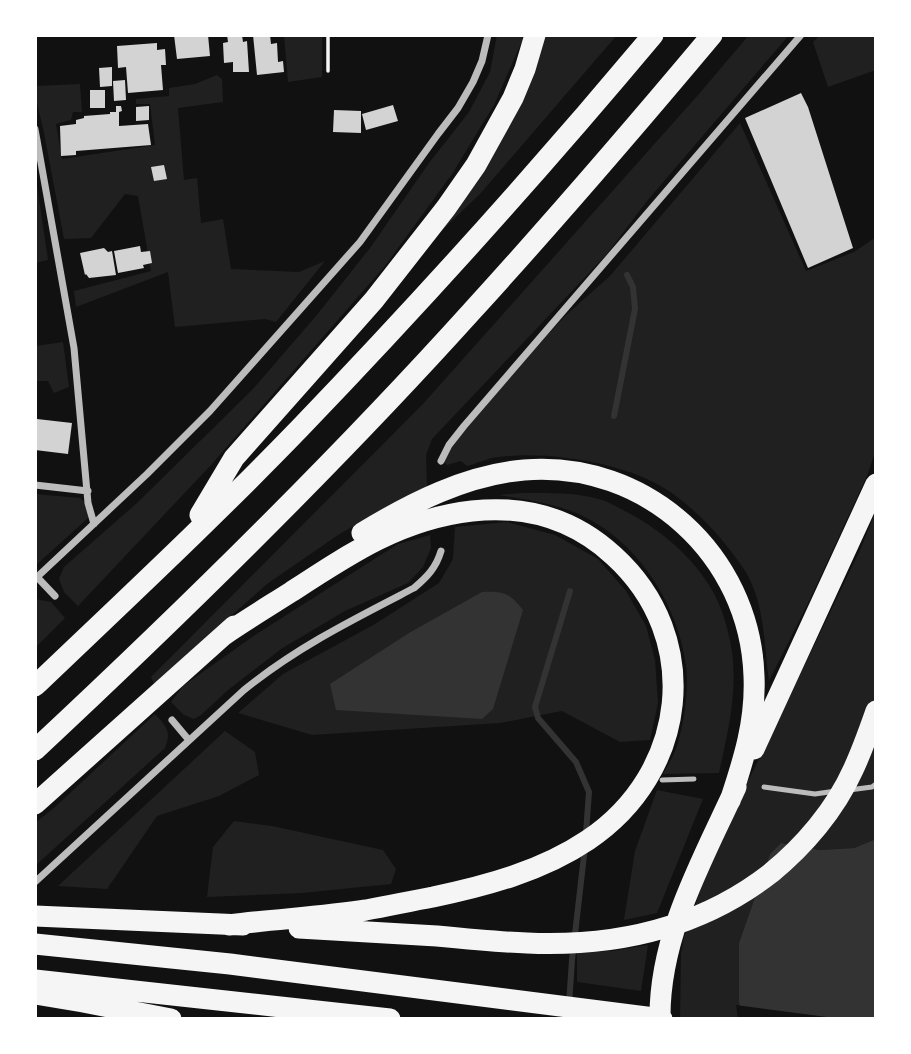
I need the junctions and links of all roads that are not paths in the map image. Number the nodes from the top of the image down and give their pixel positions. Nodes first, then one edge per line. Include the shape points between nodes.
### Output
1 (488, 35) edge
2 (535, 35) edge
3 (653, 35) edge
4 (712, 35) edge
5 (801, 35) edge
6 (35, 130) edge
7 (441, 461) dead end
8 (876, 484) edge
9 (35, 485) edge
10 (88, 491) junction
11 (94, 524) junction
12 (183, 544) junction
13 (441, 551) dead end
14 (36, 578) edge
15 (55, 596) dead end
16 (224, 635) junction
17 (35, 686) edge
18 (876, 711) edge
19 (172, 720) dead end
20 (188, 740) junction
21 (35, 750) edge
22 (694, 779) dead end
23 (662, 780) dead end
24 (876, 784) edge
25 (764, 787) dead end
26 (730, 801) junction
27 (35, 804) edge
28 (35, 882) edge
29 (35, 916) edge
30 (229, 925) junction
31 (35, 944) edge
32 (35, 979) edge
33 (35, 994) edge
34 (171, 1019) edge
35 (390, 1019) edge
36 (661, 1019) edge

1 - 11 street via 478,72 458,108 360,242 210,411
2 - 12 highway via 513,99 476,165 374,300 234,458
3 - 12 highway via 436,284
4 - 21 highway via 471,312 334,458
5 - 7 street via 464,426
6 - 10 street via 74,348
8 - 26 highway
9 - 10 street
10 - 11 street
11 - 14 street
12 - 17 highway
13 - 20 street via 436,565 414,588 268,670
14 - 15 street
16 - 26 highway via 331,552 401,510 471,480 549,470 621,485 664,508 701,541 740,604 752,654 753,703 751,732
16 - 27 highway
16 - 30 highway via 331,565 399,529 474,511 522,512 577,528 625,566 641,585 662,627 673,702 662,750 638,793 589,839 564,854 498,881 456,892 378,908
18 - 30 highway via 852,772 802,845 735,898 680,924 610,940 527,944
19 - 20 street
20 - 28 street
22 - 23 lane
24 - 25 lane via 815,794
26 - 36 highway via 675,926 663,973
29 - 30 highway
31 - 36 highway
32 - 35 highway
33 - 34 highway

